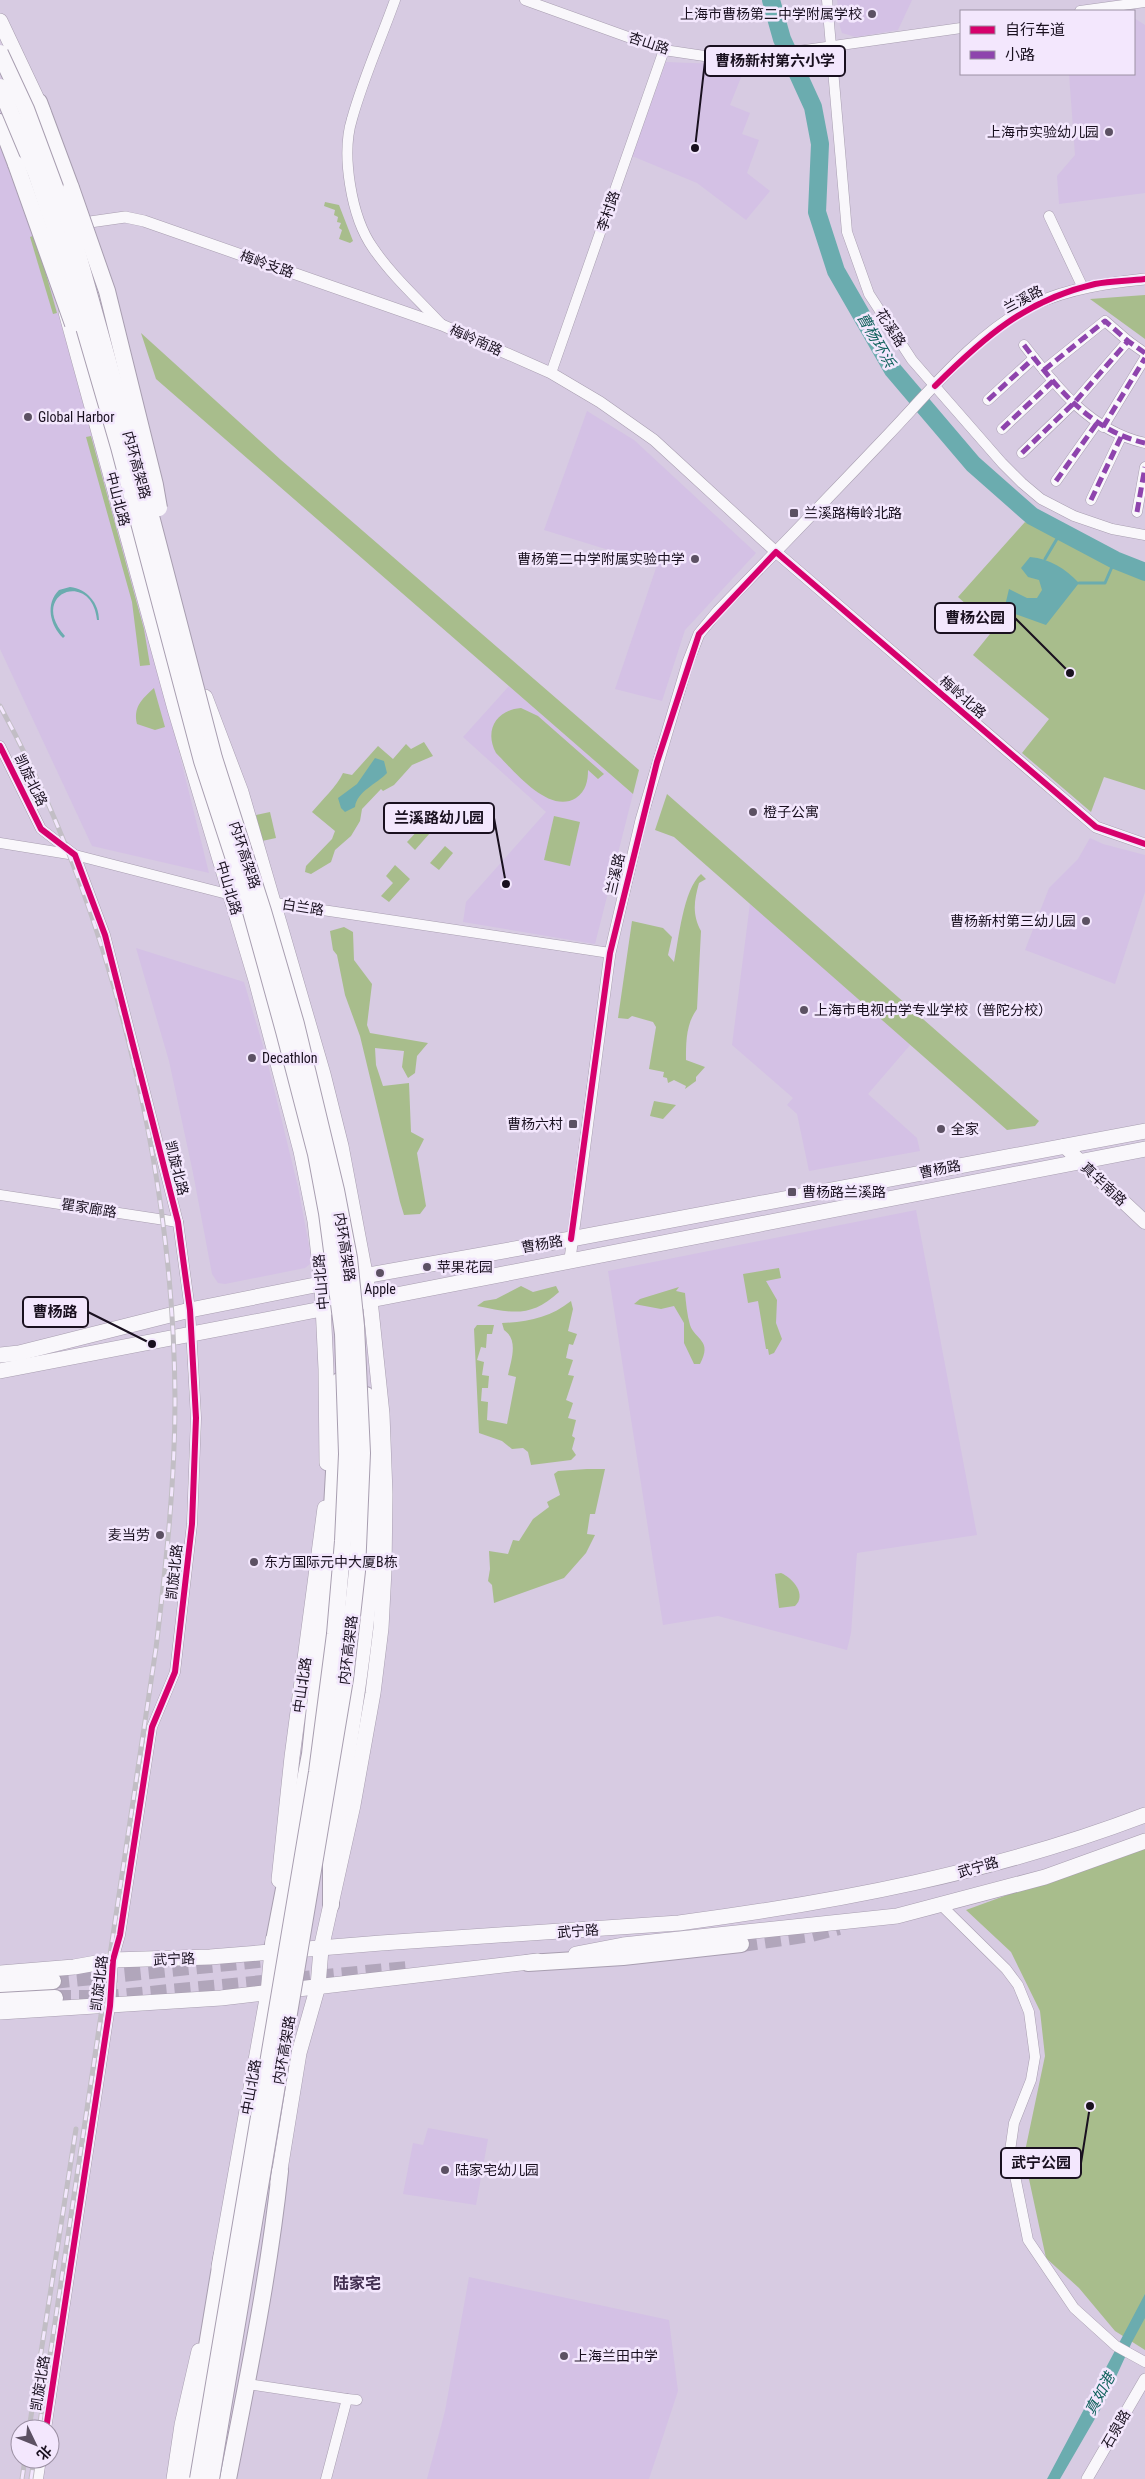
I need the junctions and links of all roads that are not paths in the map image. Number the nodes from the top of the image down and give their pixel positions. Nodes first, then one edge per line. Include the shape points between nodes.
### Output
1 (395, 0) edge
2 (525, 0) edge
3 (827, 0) edge
4 (1145, 2) edge
5 (1087, 10) edge
6 (0, 21) edge
7 (960, 28) edge
8 (833, 46) junction
9 (664, 50) junction
10 (0, 53) edge
11 (0, 87) edge
12 (39, 102) junction
13 (0, 117) edge
14 (0, 122) edge
15 (1049, 216) dead end
16 (90, 222) junction
17 (1145, 279) edge
18 (1083, 288) junction
19 (442, 324) junction
20 (1128, 342) junction
21 (1024, 346) dead end
22 (1145, 353) edge
23 (1034, 358) junction
24 (1145, 358) edge
25 (1044, 370) junction
26 (551, 373) junction
27 (1053, 381) junction
28 (935, 386) junction
29 (988, 400) dead end
30 (1074, 403) junction
31 (1100, 425) junction
32 (1002, 429) dead end
33 (1121, 437) junction
34 (1145, 443) edge
35 (1022, 453) dead end
36 (1145, 467) edge
37 (1056, 481) dead end
38 (152, 490) junction
39 (1091, 500) dead end
40 (135, 509) junction
41 (1137, 512) dead end
42 (1145, 535) edge
43 (776, 552) junction
44 (173, 602) junction
45 (0, 746) edge
46 (0, 842) edge
47 (1145, 844) edge
48 (75, 854) junction
49 (231, 895) junction
50 (272, 902) junction
51 (610, 953) junction
52 (1145, 1131) edge
53 (1064, 1146) junction
54 (1145, 1149) edge
55 (1080, 1162) junction
56 (0, 1195) edge
57 (178, 1222) junction
58 (1145, 1222) edge
59 (571, 1239) junction
60 (570, 1259) junction
61 (366, 1275) junction
62 (322, 1284) junction
63 (370, 1300) junction
64 (324, 1308) junction
65 (190, 1310) junction
66 (349, 1330) junction
67 (192, 1333) junction
68 (0, 1355) edge
69 (0, 1371) edge
70 (1145, 1815) edge
71 (1145, 1841) edge
72 (330, 1904) junction
73 (941, 1905) junction
74 (740, 1944) tunnel mouth
75 (321, 1949) junction
76 (272, 1951) junction
77 (113, 1960) junction
78 (528, 1963) junction
79 (0, 1973) edge
80 (53, 1981) tunnel mouth
81 (0, 1984) edge
82 (318, 1986) junction
83 (268, 1993) junction
84 (55, 1998) tunnel mouth
85 (0, 2001) edge
86 (110, 2006) junction
87 (0, 2012) edge
88 (280, 2171) junction
89 (222, 2255) junction
90 (1140, 2360) edge
91 (1145, 2379) edge
92 (254, 2385) dead end
93 (48, 2419) edge
94 (174, 2479) edge
95 (185, 2479) edge
96 (198, 2479) edge
97 (211, 2479) edge
98 (227, 2479) edge
99 (326, 2479) edge
100 (1087, 2479) edge

1 - 19 street, 梅岭南路 via 351,120 348,154 353,197 358,218 372,248
2 - 9 street, 杏山路
3 - 8 street, 花溪路
4 - 5 street
6 - 12 main road
7 - 8 street
8 - 9 street, 杏山路 via 777,54 711,57
8 - 28 street, 花溪路 via 847,232 869,294 912,360
9 - 26 street, 李村路
10 - 44 highway, 内环高架路, bridge via 26,109 72,232
11 - 40 highway, 内环高架路, bridge via 36,173 58,238
12 - 16 main road
12 - 38 main road via 43,132 74,212
12 - 44 highway, bridge via 107,291 155,485
13 - 49 main road, 中山北路 via 39,219 175,709
14 - 40 highway, bridge via 73,325 108,447
15 - 18 street
16 - 19 street, 梅岭支路 via 119,217 144,221
16 - 38 main road via 113,288 154,462
17 - 18 street, 兰溪路
18 - 28 street, 兰溪路 via 1034,305 1007,321 971,350
19 - 26 street, 梅岭南路
20 - 22 street
20 - 25 street via 1105,321
20 - 30 street
21 - 23 street
23 - 25 street
23 - 29 street
24 - 31 street
25 - 27 street
26 - 43 street, 梅岭南路 via 642,431
27 - 30 street
27 - 32 street
28 - 42 street, 花溪路 via 1002,463 1041,499 1059,510 1096,524
28 - 43 street, 兰溪路
30 - 31 street
30 - 35 street
31 - 33 street
31 - 37 street
33 - 34 street
33 - 39 street
36 - 41 street
38 - 50 main road via 208,708 241,792
40 - 66 highway, 内环高架路, bridge via 202,761 250,908 316,1154
43 - 47 street, 梅岭北路 via 1096,827
43 - 51 street, 兰溪路 via 699,634 654,770
44 - 66 highway, 内环高架路, bridge via 214,758 264,911 296,1024 336,1190 348,1258
45 - 48 street, 凯旋北路 via 41,829
46 - 48 street, 白兰路
48 - 49 street, 白兰路
48 - 57 street, 凯旋北路 via 105,935
49 - 50 street, 白兰路
49 - 62 main road, 中山北路 via 260,991 301,1151 315,1221
50 - 51 street, 白兰路
50 - 61 main road via 325,1083
51 - 59 street, 兰溪路
52 - 53 main road, 曹杨路
53 - 55 main road, 真华南路
53 - 59 main road, 曹杨路
54 - 55 main road, 曹杨路
55 - 58 main road, 真华南路
55 - 60 main road, 曹杨路
56 - 57 street, 瞿家廊路
57 - 65 street, 凯旋北路
59 - 60 street, 兰溪路
59 - 61 main road, 曹杨路
60 - 63 main road, 曹杨路
61 - 62 main road, 曹杨路
61 - 63 main road
62 - 64 main road, 中山北路
62 - 65 main road, 曹杨路
63 - 64 main road, 曹杨路
63 - 72 main road via 382,1414 385,1494 381,1628 372,1703
64 - 67 main road, 曹杨路
64 - 76 main road, 中山北路 via 328,1447 324,1518 292,1757
65 - 67 street, 凯旋北路
65 - 68 main road, 曹杨路
66 - 72 highway, bridge via 367,1399 373,1470 373,1542 369,1604 331,1862
66 - 76 highway, bridge via 334,1440 328,1581 310,1754
66 - 96 highway, 内环高架路, bridge via 343,1541 317,1772
66 - 97 highway, 内环高架路, bridge via 362,1453 358,1571 345,1679
67 - 69 main road, 曹杨路
67 - 77 street, 凯旋北路 via 196,1418 192,1524 175,1672 152,1727 120,1935
70 - 75 main road, 武宁路 via 963,1871 800,1905 679,1923
71 - 73 main road via 1044,1877
72 - 75 main road
73 - 78 main road via 897,1916 624,1945
73 - 90 street via 1006,1969 1018,1985 1029,2012 1036,2058 1014,2123 1010,2151 1028,2240 1074,2308 1116,2346
74 - 78 highway via 623,1957
75 - 76 main road, 武宁路
75 - 82 main road
76 - 77 main road, 武宁路
76 - 83 main road, 中山北路
77 - 79 main road, 武宁路
77 - 86 street, 凯旋北路
78 - 82 main road
80 - 81 highway
82 - 83 main road
82 - 88 main road via 299,2053
83 - 86 main road
83 - 89 main road, 中山北路
84 - 85 highway
86 - 87 main road
86 - 93 street, 凯旋北路
88 - 98 main road
88 - 98 highway via 255,2344
89 - 94 main road, 中山北路 via 182,2425
89 - 95 highway
91 - 100 street, 石泉路
92 - 99 street via 352,2400

